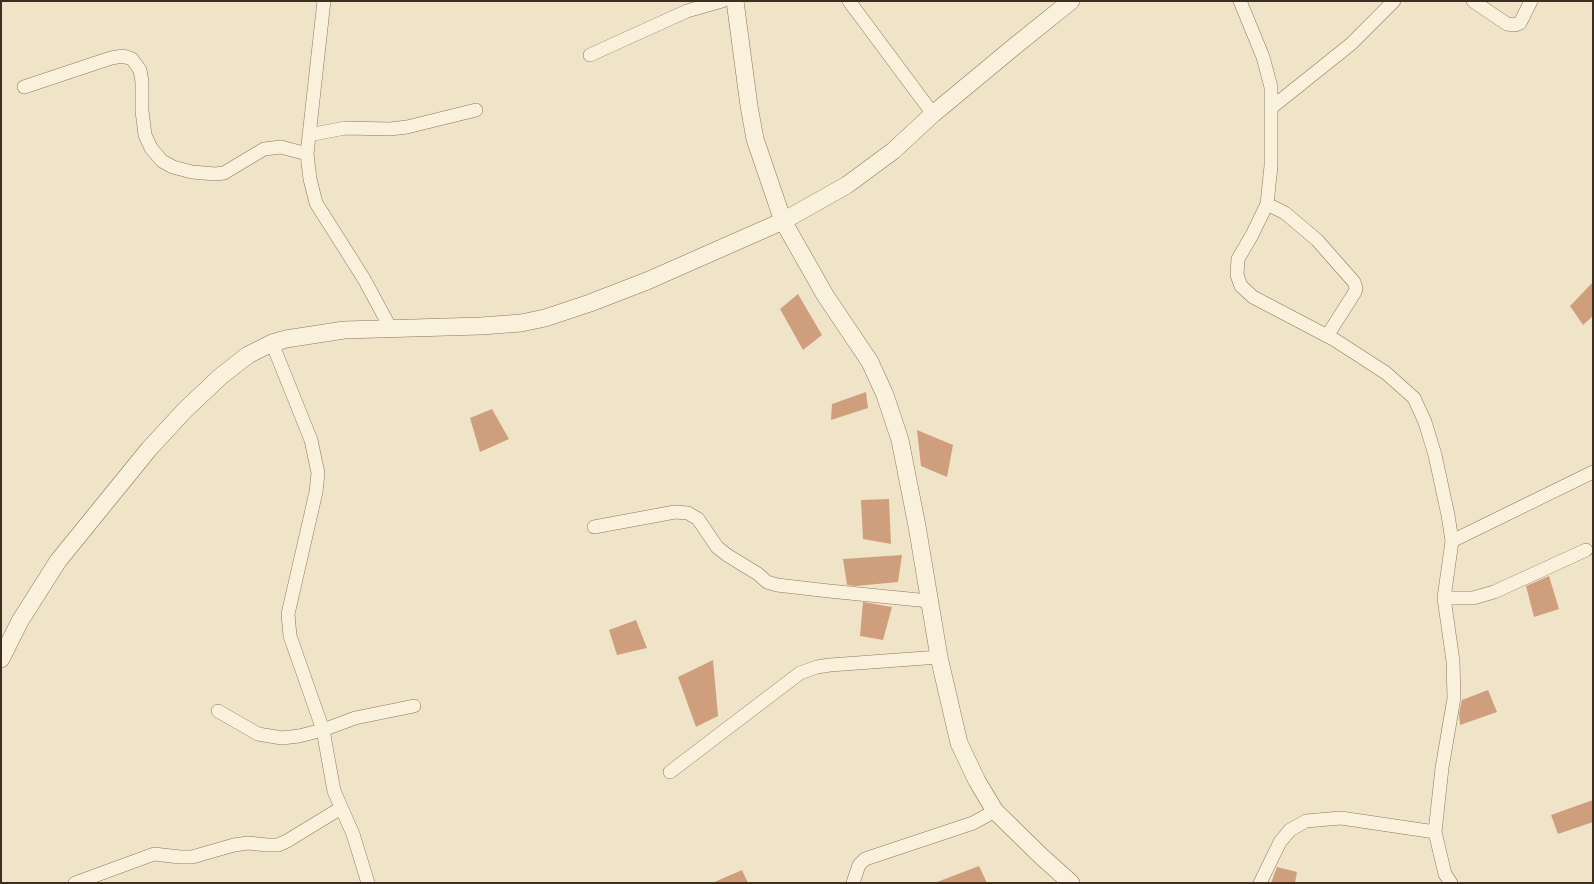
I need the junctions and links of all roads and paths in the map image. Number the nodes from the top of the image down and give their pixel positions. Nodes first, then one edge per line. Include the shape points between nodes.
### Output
1 (324, 1) edge
2 (722, 1) edge
3 (736, 1) edge
4 (849, 1) edge
5 (1071, 1) edge
6 (1240, 1) edge
7 (1394, 1) edge
8 (1472, 1) edge
9 (1531, 1) edge
10 (590, 54) dead end
11 (24, 87) dead end
12 (1271, 108) junction
13 (476, 110) dead end
14 (933, 114) junction
15 (309, 135) junction
16 (307, 154) junction
17 (1267, 204) junction
18 (783, 221) junction
19 (391, 329) junction
20 (1327, 336) junction
21 (272, 343) junction
22 (1593, 472) edge
23 (594, 527) dead end
24 (1452, 541) junction
25 (1586, 550) dead end
26 (1444, 598) junction
27 (930, 600) junction
28 (939, 658) junction
29 (1, 659) edge
30 (414, 706) dead end
31 (218, 711) dead end
32 (323, 730) junction
33 (670, 772) dead end
34 (341, 808) junction
35 (995, 811) junction
36 (1435, 832) junction
37 (1064, 881) edge
38 (75, 883) edge
39 (368, 883) edge
40 (853, 883) edge
41 (1260, 883) edge
42 (1451, 883) edge

1 - 15 street
2 - 10 street via 687,11
3 - 18 street via 755,139
4 - 14 street
5 - 14 street
6 - 12 street via 1263,57 1271,87
7 - 12 street via 1351,44
8 - 9 street via 1506,24 1515,25 1520,23
11 - 16 street via 123,56 132,59 140,70 145,136 162,161 173,167 215,174 224,172 264,149 281,147
12 - 17 street via 1271,166
13 - 15 street via 407,127 345,128
14 - 18 street via 893,151 847,185
15 - 16 street
16 - 19 street via 316,203 364,279
17 - 20 street via 1285,213 1317,240 1354,282 1355,292
17 - 20 street via 1238,259 1237,275 1241,286 1253,297
18 - 19 street via 647,281 590,304 545,318 481,326
18 - 27 street via 825,296 870,362 885,395 900,440
19 - 21 street via 344,330
20 - 24 street via 1386,373 1414,398 1425,422 1435,455
21 - 29 street via 248,355 221,376 149,449 58,561 20,621
21 - 32 street via 311,440 318,473 288,614 290,636
22 - 24 street
23 - 27 street via 675,512 688,513 698,519 717,547 767,582 829,591
24 - 26 street
25 - 26 street via 1494,592 1473,598
26 - 36 street via 1453,661 1454,698 1442,768
27 - 28 street
28 - 33 street via 830,665 800,673
28 - 35 street via 959,743 977,782
30 - 32 street via 355,718
31 - 32 street via 258,734 282,738
32 - 34 street via 334,791
34 - 38 street via 278,845 248,843 192,857 154,854
34 - 39 street via 353,834
35 - 37 street
35 - 40 street via 973,823 865,859 859,865
36 - 41 street via 1341,818 1306,821 1290,830 1280,842
36 - 42 street via 1445,874

